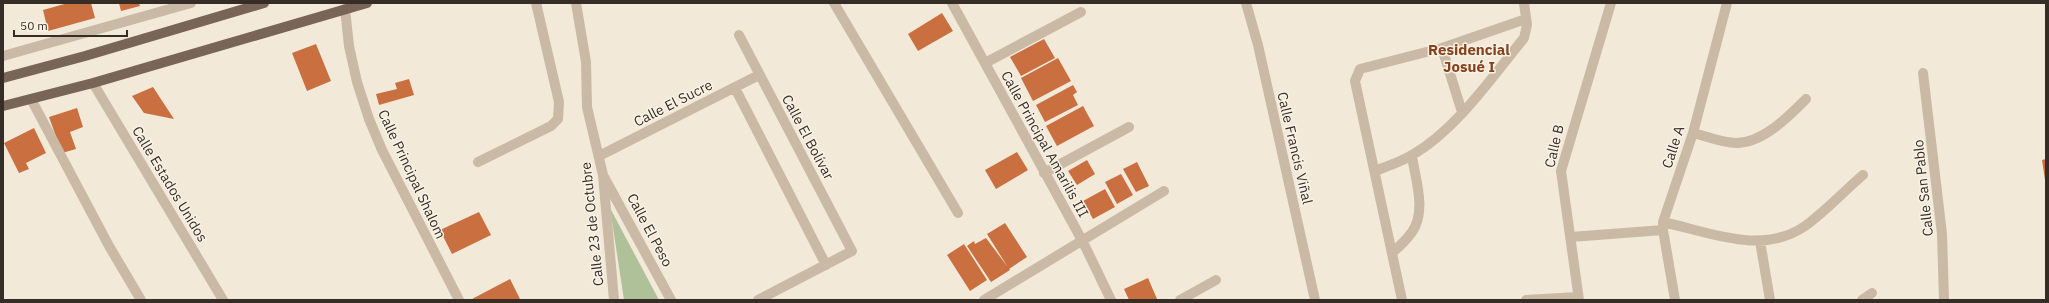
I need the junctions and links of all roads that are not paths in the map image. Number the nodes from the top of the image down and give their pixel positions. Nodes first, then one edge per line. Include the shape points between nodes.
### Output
1 (191, 3) edge
2 (264, 3) edge
3 (367, 3) edge
4 (536, 3) edge
5 (576, 3) edge
6 (834, 3) edge
7 (952, 3) edge
8 (1246, 3) edge
9 (1524, 3) edge
10 (1611, 3) edge
11 (1727, 3) edge
12 (345, 9) junction
13 (1081, 12) dead end
14 (1526, 19) junction
15 (739, 35) dead end
16 (1442, 48) junction
17 (4, 53) edge
18 (986, 63) junction
19 (1923, 73) dead end
20 (759, 75) junction
21 (3, 78) edge
22 (93, 82) junction
23 (735, 88) junction
24 (31, 99) junction
25 (1806, 99) dead end
26 (3, 106) edge
27 (1462, 112) junction
28 (1129, 127) dead end
29 (1693, 133) junction
30 (599, 156) junction
31 (1412, 156) junction
32 (478, 162) dead end
33 (1375, 171) junction
34 (1044, 173) junction
35 (603, 175) junction
36 (1863, 175) dead end
37 (1164, 191) dead end
38 (958, 212) dead end
39 (1663, 226) junction
40 (1571, 237) junction
41 (1760, 241) junction
42 (1082, 242) junction
43 (1393, 252) junction
44 (826, 264) junction
45 (1216, 280) dead end
46 (1872, 293) dead end
47 (1578, 298) edge
48 (141, 300) edge
49 (223, 300) edge
50 (459, 300) edge
51 (614, 300) edge
52 (671, 300) edge
53 (758, 300) edge
54 (984, 300) edge
55 (1111, 300) edge
56 (1180, 300) edge
57 (1315, 300) edge
58 (1402, 300) edge
59 (1526, 300) edge
60 (1675, 300) edge
61 (1770, 300) edge
62 (1862, 300) edge
63 (1944, 300) edge

1 - 17 street
2 - 21 main road
3 - 12 main road
4 - 32 street via 559,102 558,119 552,126
5 - 30 street, Calle 23 de Octubre via 586,62 587,107
6 - 38 street
7 - 18 street, Calle Principal Amarilis III
8 - 57 street, Calle Francis Viñal via 1258,45
9 - 14 street
10 - 40 street, Calle B via 1561,171
11 - 29 street, Calle A
12 - 22 main road
12 - 50 street, Calle Principal Shalom via 349,46 368,119
13 - 18 street
14 - 16 street
14 - 27 street via 1527,32 1524,38
15 - 20 street, Calle El Bolívar
16 - 27 street
16 - 33 street via 1360,69 1357,74 1355,80
18 - 34 street, Calle Principal Amarilis III
19 - 63 street, Calle San Pablo via 1942,234
20 - 23 street, Calle El Sucre
20 - 44 street, Calle El Bolívar via 852,251
22 - 24 main road
22 - 49 street, Calle Estados Unidos
23 - 30 street, Calle El Sucre
23 - 44 street
24 - 26 main road
24 - 48 street via 109,246
25 - 29 street via 1770,130 1755,138 1736,143
27 - 31 street via 1436,138
28 - 34 street
29 - 39 street, Calle A
30 - 35 street, Calle 23 de Octubre
31 - 33 street
31 - 43 street via 1420,210 1418,222
33 - 43 street
34 - 42 street, Calle Principal Amarilis III
35 - 51 street, Calle 23 de Octubre
35 - 52 street, Calle El Peso
36 - 41 street via 1805,226 1784,237
37 - 42 street
39 - 40 street
39 - 41 street
39 - 60 street, Calle A
40 - 47 street, Calle B
41 - 61 street
42 - 54 street
42 - 55 street, Calle Principal Amarilis III
43 - 58 street
44 - 53 street
45 - 56 street
46 - 62 street
47 - 59 street

